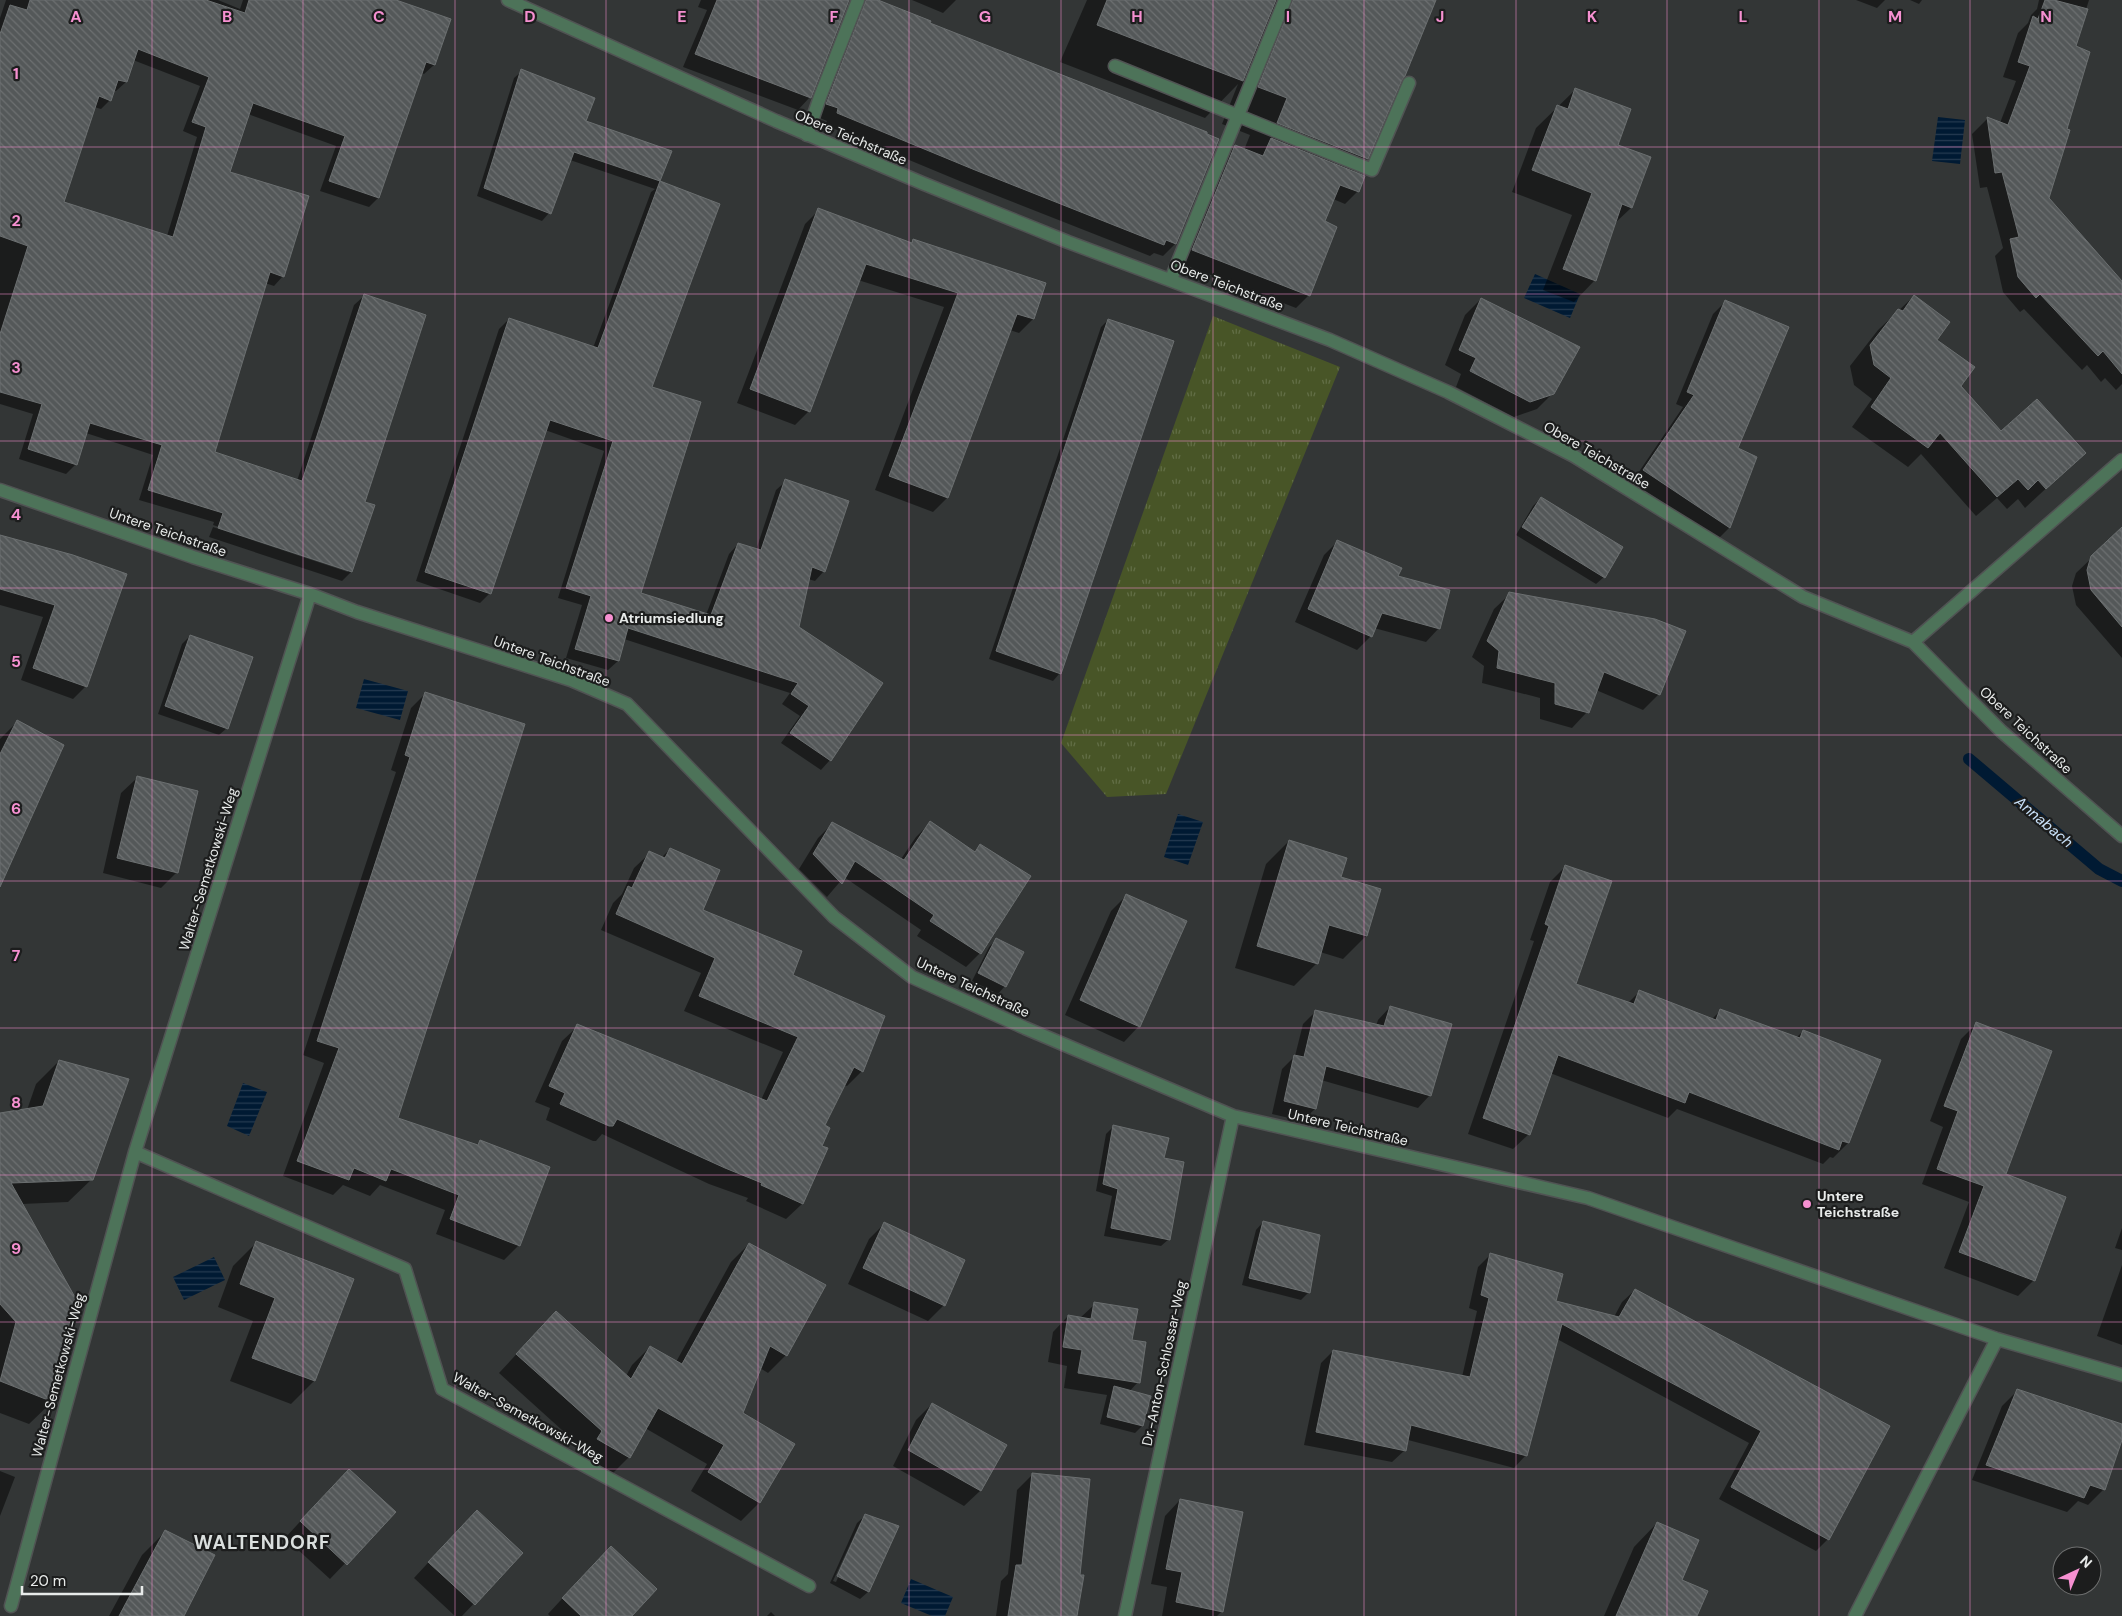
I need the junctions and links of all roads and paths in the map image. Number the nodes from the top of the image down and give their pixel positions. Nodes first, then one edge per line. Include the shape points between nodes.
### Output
1 (508, 0) edge
2 (858, 0) edge
3 (1285, 0) edge
4 (1115, 66) dead end
5 (1409, 82) dead end
6 (1238, 116) junction
7 (807, 134) junction
8 (1171, 279) junction
9 (2122, 460) edge
10 (0, 490) edge
11 (310, 594) junction
12 (1913, 642) junction
13 (2122, 836) edge
14 (1233, 1116) junction
15 (135, 1152) junction
16 (1997, 1339) junction
17 (2122, 1375) edge
18 (809, 1586) dead end
19 (11, 1606) dead end
20 (1125, 1616) edge
21 (1855, 1616) edge

1 - 7 street, Obere Teichstraße
2 - 7 street
3 - 6 street
4 - 6 street
5 - 6 street via 1372,170
6 - 8 street
7 - 8 street, Obere Teichstraße via 1068,242
8 - 12 street, Obere Teichstraße via 1330,340 1448,392 1574,456 1803,597
9 - 12 street
10 - 11 street, Untere Teichstraße
11 - 14 street, Untere Teichstraße via 571,680 627,704 834,917 912,976
11 - 15 street, Walter-Semetkowski-Weg
12 - 13 street, Obere Teichstraße via 2001,731
14 - 16 street, Untere Teichstraße via 1588,1198
14 - 20 street, Dr.-Anton-Schlossar-Weg
15 - 18 street, Walter-Semetkowski-Weg via 405,1269 442,1389
15 - 19 street, Walter-Semetkowski-Weg
16 - 17 street, Untere Teichstraße
16 - 21 street

